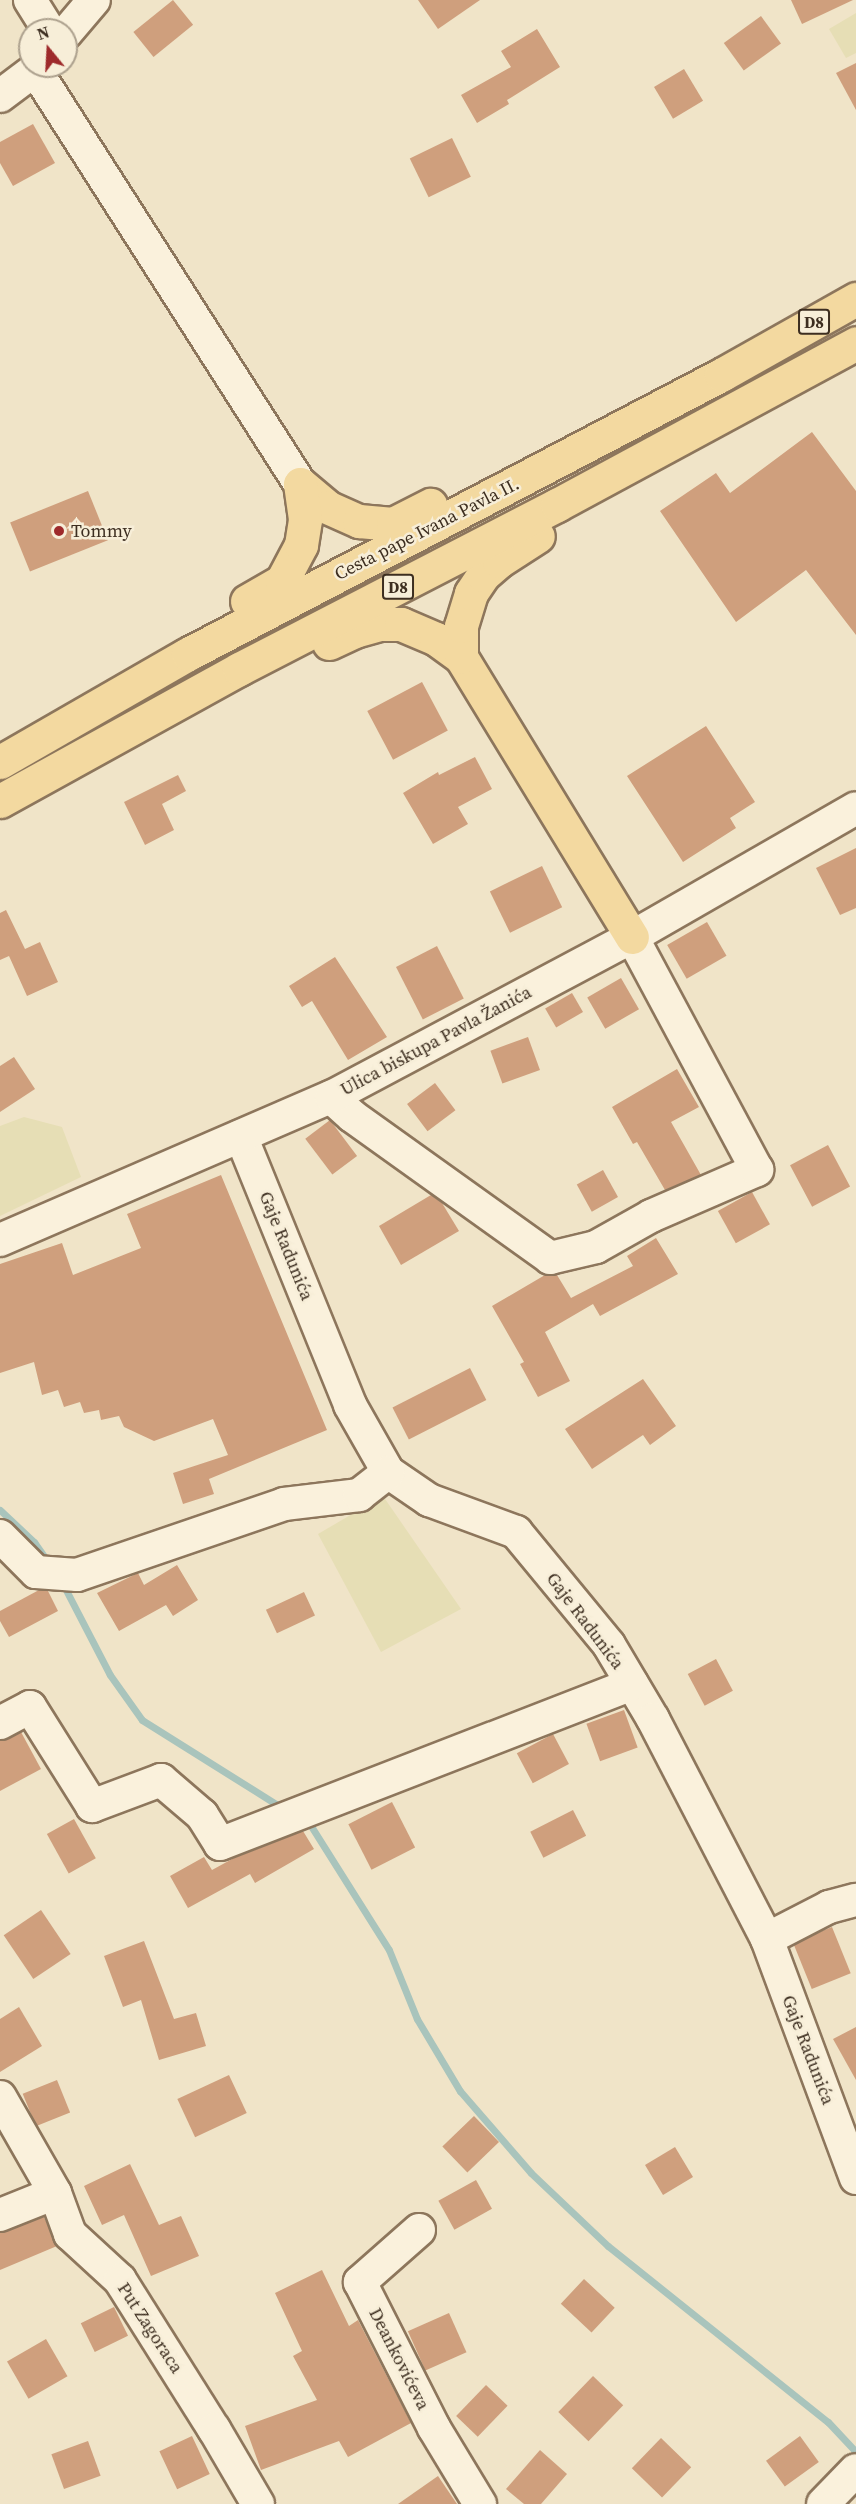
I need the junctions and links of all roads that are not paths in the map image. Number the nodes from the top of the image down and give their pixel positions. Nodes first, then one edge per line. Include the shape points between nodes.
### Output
1 (30, 0) edge
2 (94, 0) edge
3 (41, 18) edge
4 (78, 19) edge
5 (25, 78) edge
6 (44, 78) edge
7 (0, 96) edge
8 (856, 299) edge
9 (856, 343) edge
10 (300, 484) junction
11 (498, 493) junction
12 (558, 505) junction
13 (188, 654) junction
14 (461, 657) junction
15 (239, 669) junction
16 (0, 762) edge
17 (0, 801) edge
18 (856, 808) edge
19 (632, 937) junction
20 (331, 1097) junction
21 (241, 1136) junction
22 (0, 1240) edge
23 (388, 1472) junction
24 (0, 1536) edge
25 (632, 1684) junction
26 (0, 1723) edge
27 (856, 1900) edge
28 (767, 1940) junction
29 (0, 2097) edge
30 (856, 2178) edge
31 (55, 2193) junction
32 (0, 2215) edge
33 (419, 2230) dead end
34 (856, 2470) edge
35 (254, 2503) edge
36 (480, 2504) edge
37 (823, 2504) edge

1 - 3 street
2 - 4 street
5 - 7 street
6 - 10 street
8 - 11 main road, Cesta pape Ivana Pavla II. / D8
9 - 12 main road, Cesta pape Ivana Pavla II. / D8
10 - 11 main road via 327,507 359,521 393,524 453,494
10 - 13 main road via 305,519 301,545 282,580 211,621
11 - 13 main road, Cesta pape Ivana Pavla II. / D8
12 - 14 main road via 535,539 499,561 471,593 461,626
12 - 15 main road, Cesta pape Ivana Pavla II. / D8
13 - 16 main road, Cesta pape Ivana Pavla II. / D8
14 - 15 main road via 436,639 401,624 380,624 355,631 271,670
14 - 19 main road
15 - 17 main road, Cesta pape Ivana Pavla II. / D8
18 - 19 street, Ulica biskupa Pavla Žanića
19 - 20 street, Ulica biskupa Pavla Žanića
19 - 20 street via 757,1170 651,1216 596,1247 550,1258
20 - 21 street, Ulica biskupa Pavla Žanića
21 - 22 street, Ulica biskupa Pavla Žanića
21 - 23 street, Gaje Radunića via 350,1405
23 - 24 street via 359,1495 284,1504 77,1575 36,1572
23 - 25 street, Gaje Radunića via 429,1500 516,1532 609,1645
25 - 26 street via 220,1844 202,1815 161,1780 92,1806 30,1707
25 - 28 street, Gaje Radunića
27 - 28 street via 829,1906
28 - 30 street, Gaje Radunića
29 - 31 street, Put Zagoraca
31 - 32 street
31 - 35 street, Put Zagoraca via 70,2234 120,2280 214,2429
33 - 36 street, Deankovićeva via 360,2282 434,2428
34 - 37 street

